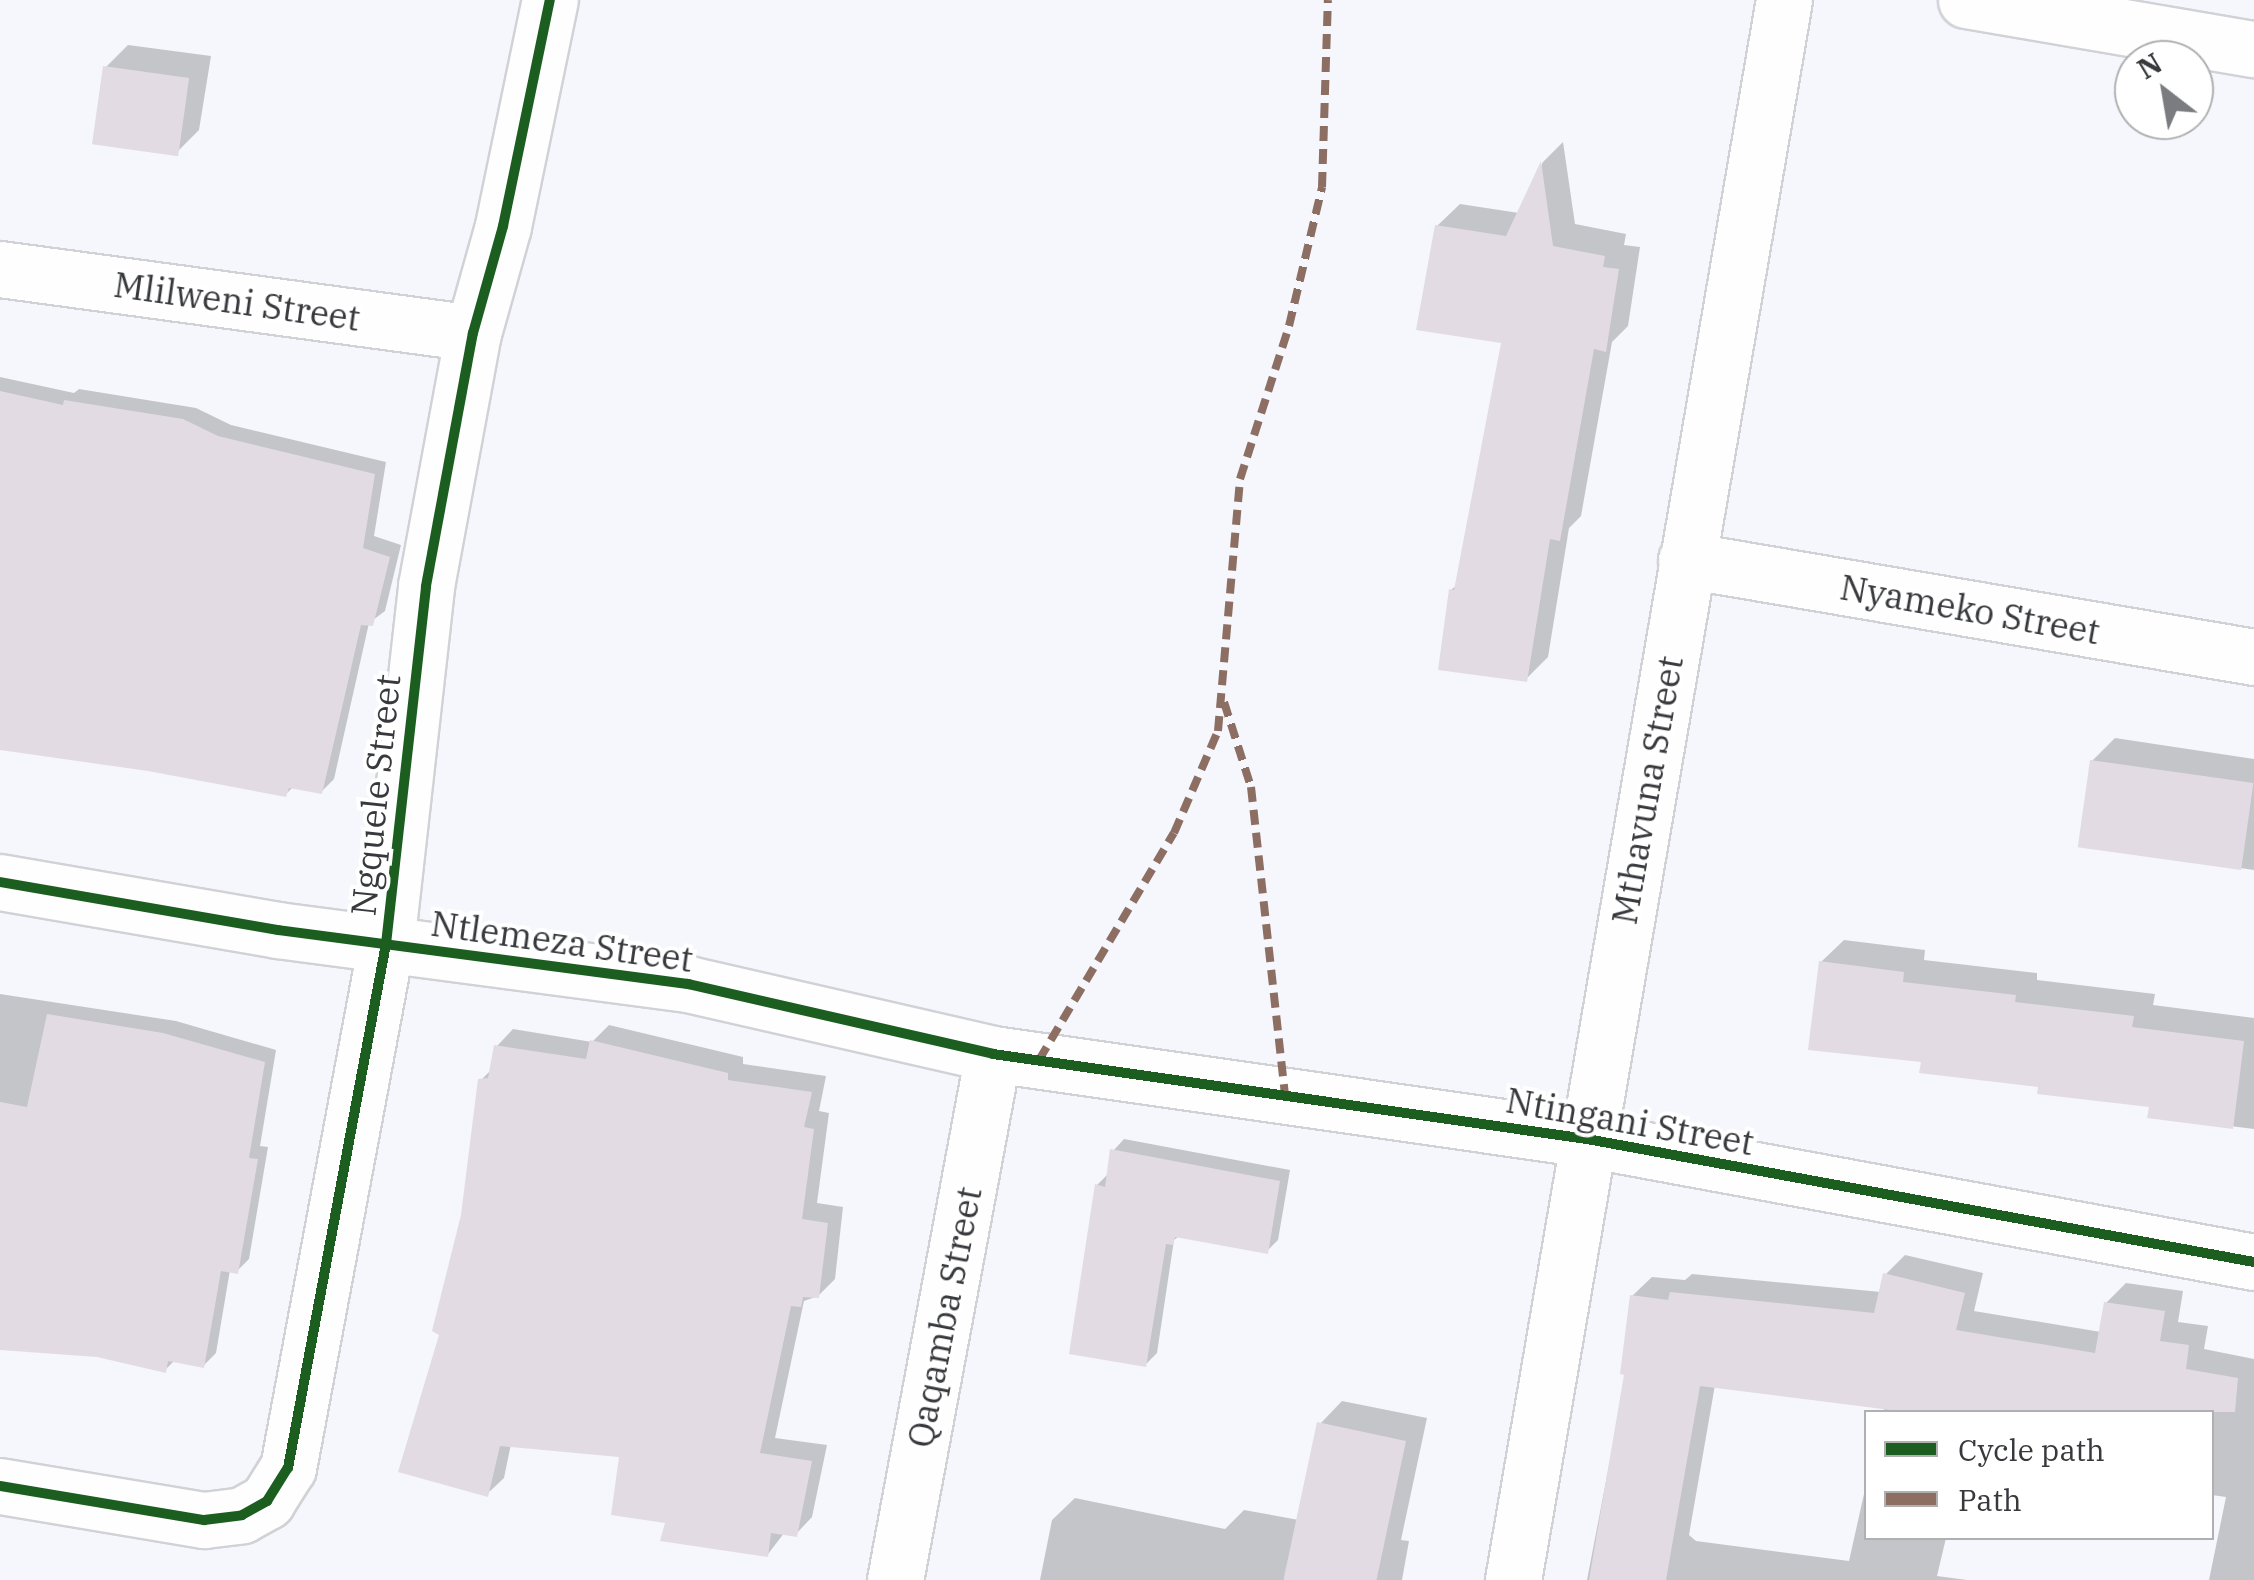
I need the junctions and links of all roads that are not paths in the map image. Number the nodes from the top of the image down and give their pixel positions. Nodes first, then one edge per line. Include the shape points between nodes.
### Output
1 (550, 0) edge
2 (1784, 0) edge
3 (1966, 0) edge
4 (2254, 49) edge
5 (0, 269) edge
6 (473, 332) junction
7 (1686, 560) junction
8 (2254, 657) edge
9 (0, 882) edge
10 (386, 944) junction
11 (994, 1054) junction
12 (1588, 1139) junction
13 (2254, 1262) edge
14 (0, 1486) edge
15 (896, 1580) edge
16 (1513, 1580) edge

1 - 6 street, Ngquele Street via 503,226
2 - 7 street, Mthavuna Street
3 - 4 street
5 - 6 street, Mlilweni Street
6 - 10 street, Ngquele Street via 426,586
7 - 8 street, Nyameko Street
7 - 12 street, Mthavuna Street
9 - 10 street, Ntlemeza Street
10 - 11 street, Ntlemeza Street via 688,984
10 - 14 street, Ngquele Street via 288,1468 267,1501 242,1514 204,1520
11 - 12 street, Ntingani Street
11 - 15 street, Qaqamba Street
12 - 13 street, Ntingani Street
12 - 16 street, Mthavuna Street

